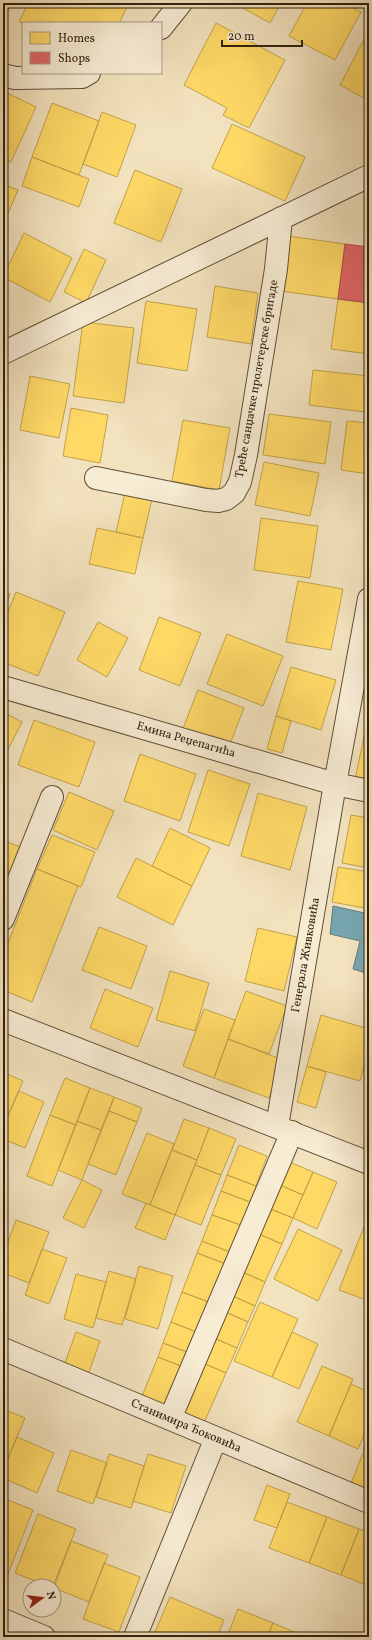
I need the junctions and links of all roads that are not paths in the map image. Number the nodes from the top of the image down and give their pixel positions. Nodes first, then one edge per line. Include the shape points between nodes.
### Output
1 (181, 3) edge
2 (162, 27) edge
3 (87, 74) edge
4 (3, 75) edge
5 (369, 176) edge
6 (281, 218) junction
7 (3, 353) edge
8 (96, 478) dead end
9 (369, 599) edge
10 (3, 687) edge
11 (335, 784) junction
12 (369, 791) edge
13 (52, 797) dead end
14 (3, 919) edge
15 (3, 1020) edge
16 (284, 1129) junction
17 (369, 1163) edge
18 (3, 1349) edge
19 (170, 1419) junction
20 (216, 1438) junction
21 (369, 1502) edge
22 (3, 1620) edge
23 (44, 1637) edge
24 (135, 1637) edge

1 - 2 street
3 - 4 street via 82,77 15,78
5 - 6 street
6 - 7 street
6 - 8 street, Треће санџачке пролетерске бригаде via 276,269 246,455 240,482 234,493 226,499 206,500
9 - 11 street, Генерала Живковића
10 - 11 street, Емина Реџепагића
11 - 12 street, Емина Реџепагића
11 - 16 street, Генерала Живковића
13 - 14 street
15 - 16 street
16 - 17 street
16 - 19 street, Генерала Живковића
18 - 19 street, Станимира Ђоковића
19 - 20 street, Станимира Ђоковића
20 - 21 street, Станимира Ђоковића
20 - 24 street
22 - 23 street

